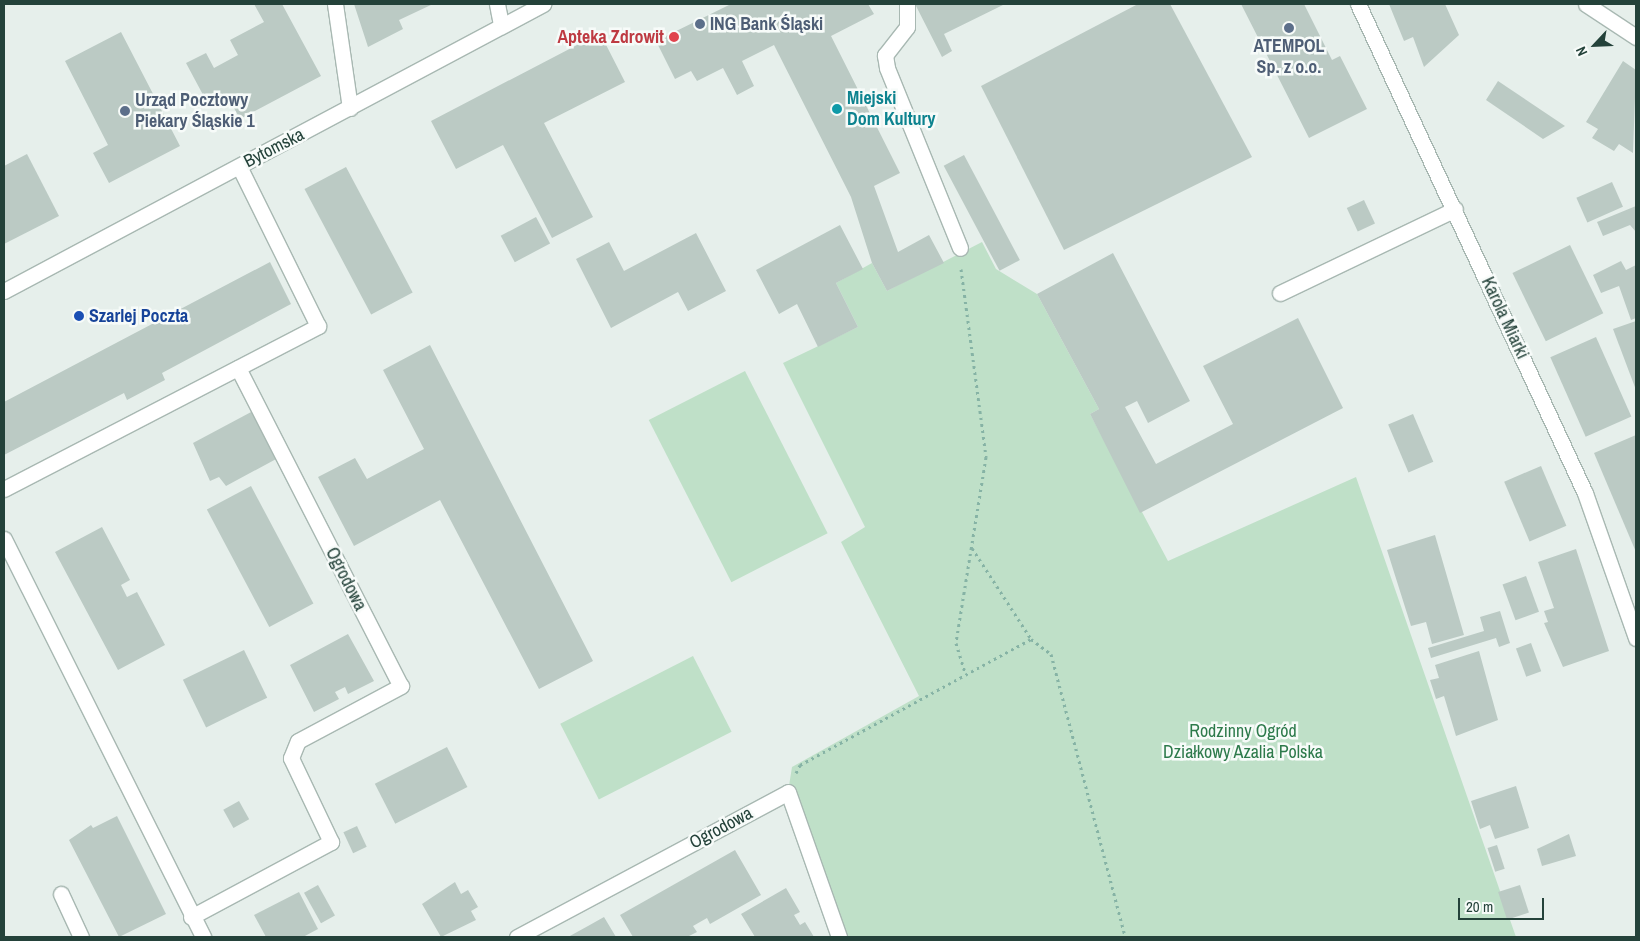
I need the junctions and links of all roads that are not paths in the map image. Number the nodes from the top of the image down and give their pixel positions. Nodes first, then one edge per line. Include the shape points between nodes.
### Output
1 (335, 4) edge
2 (497, 4) edge
3 (544, 4) edge
4 (907, 4) edge
5 (1358, 4) edge
6 (1586, 4) edge
7 (501, 26) junction
8 (1636, 37) edge
9 (350, 108) junction
10 (238, 166) junction
11 (1456, 209) junction
12 (960, 248) road end
13 (4, 291) edge
14 (1280, 293) dead end
15 (238, 368) junction
16 (4, 489) edge
17 (4, 539) edge
18 (1636, 638) edge
19 (61, 894) dead end
20 (191, 917) junction
21 (81, 937) edge
22 (201, 937) edge
23 (517, 937) edge
24 (839, 937) edge

1 - 9 street
2 - 7 street
3 - 7 street, Bytomska
4 - 12 street via 907,26 885,55 887,68
5 - 11 street, Karola Miarki
6 - 8 street
7 - 9 street, Bytomska
9 - 10 street, Bytomska
10 - 13 street, Bytomska
10 - 15 street via 318,326
11 - 14 street via 1345,266
11 - 18 street, Karola Miarki via 1585,493
15 - 16 street
15 - 20 street, Ogrodowa via 401,686 298,741 291,758 331,842
17 - 20 street
19 - 21 street
20 - 22 street
23 - 24 street, Ogrodowa via 788,792

